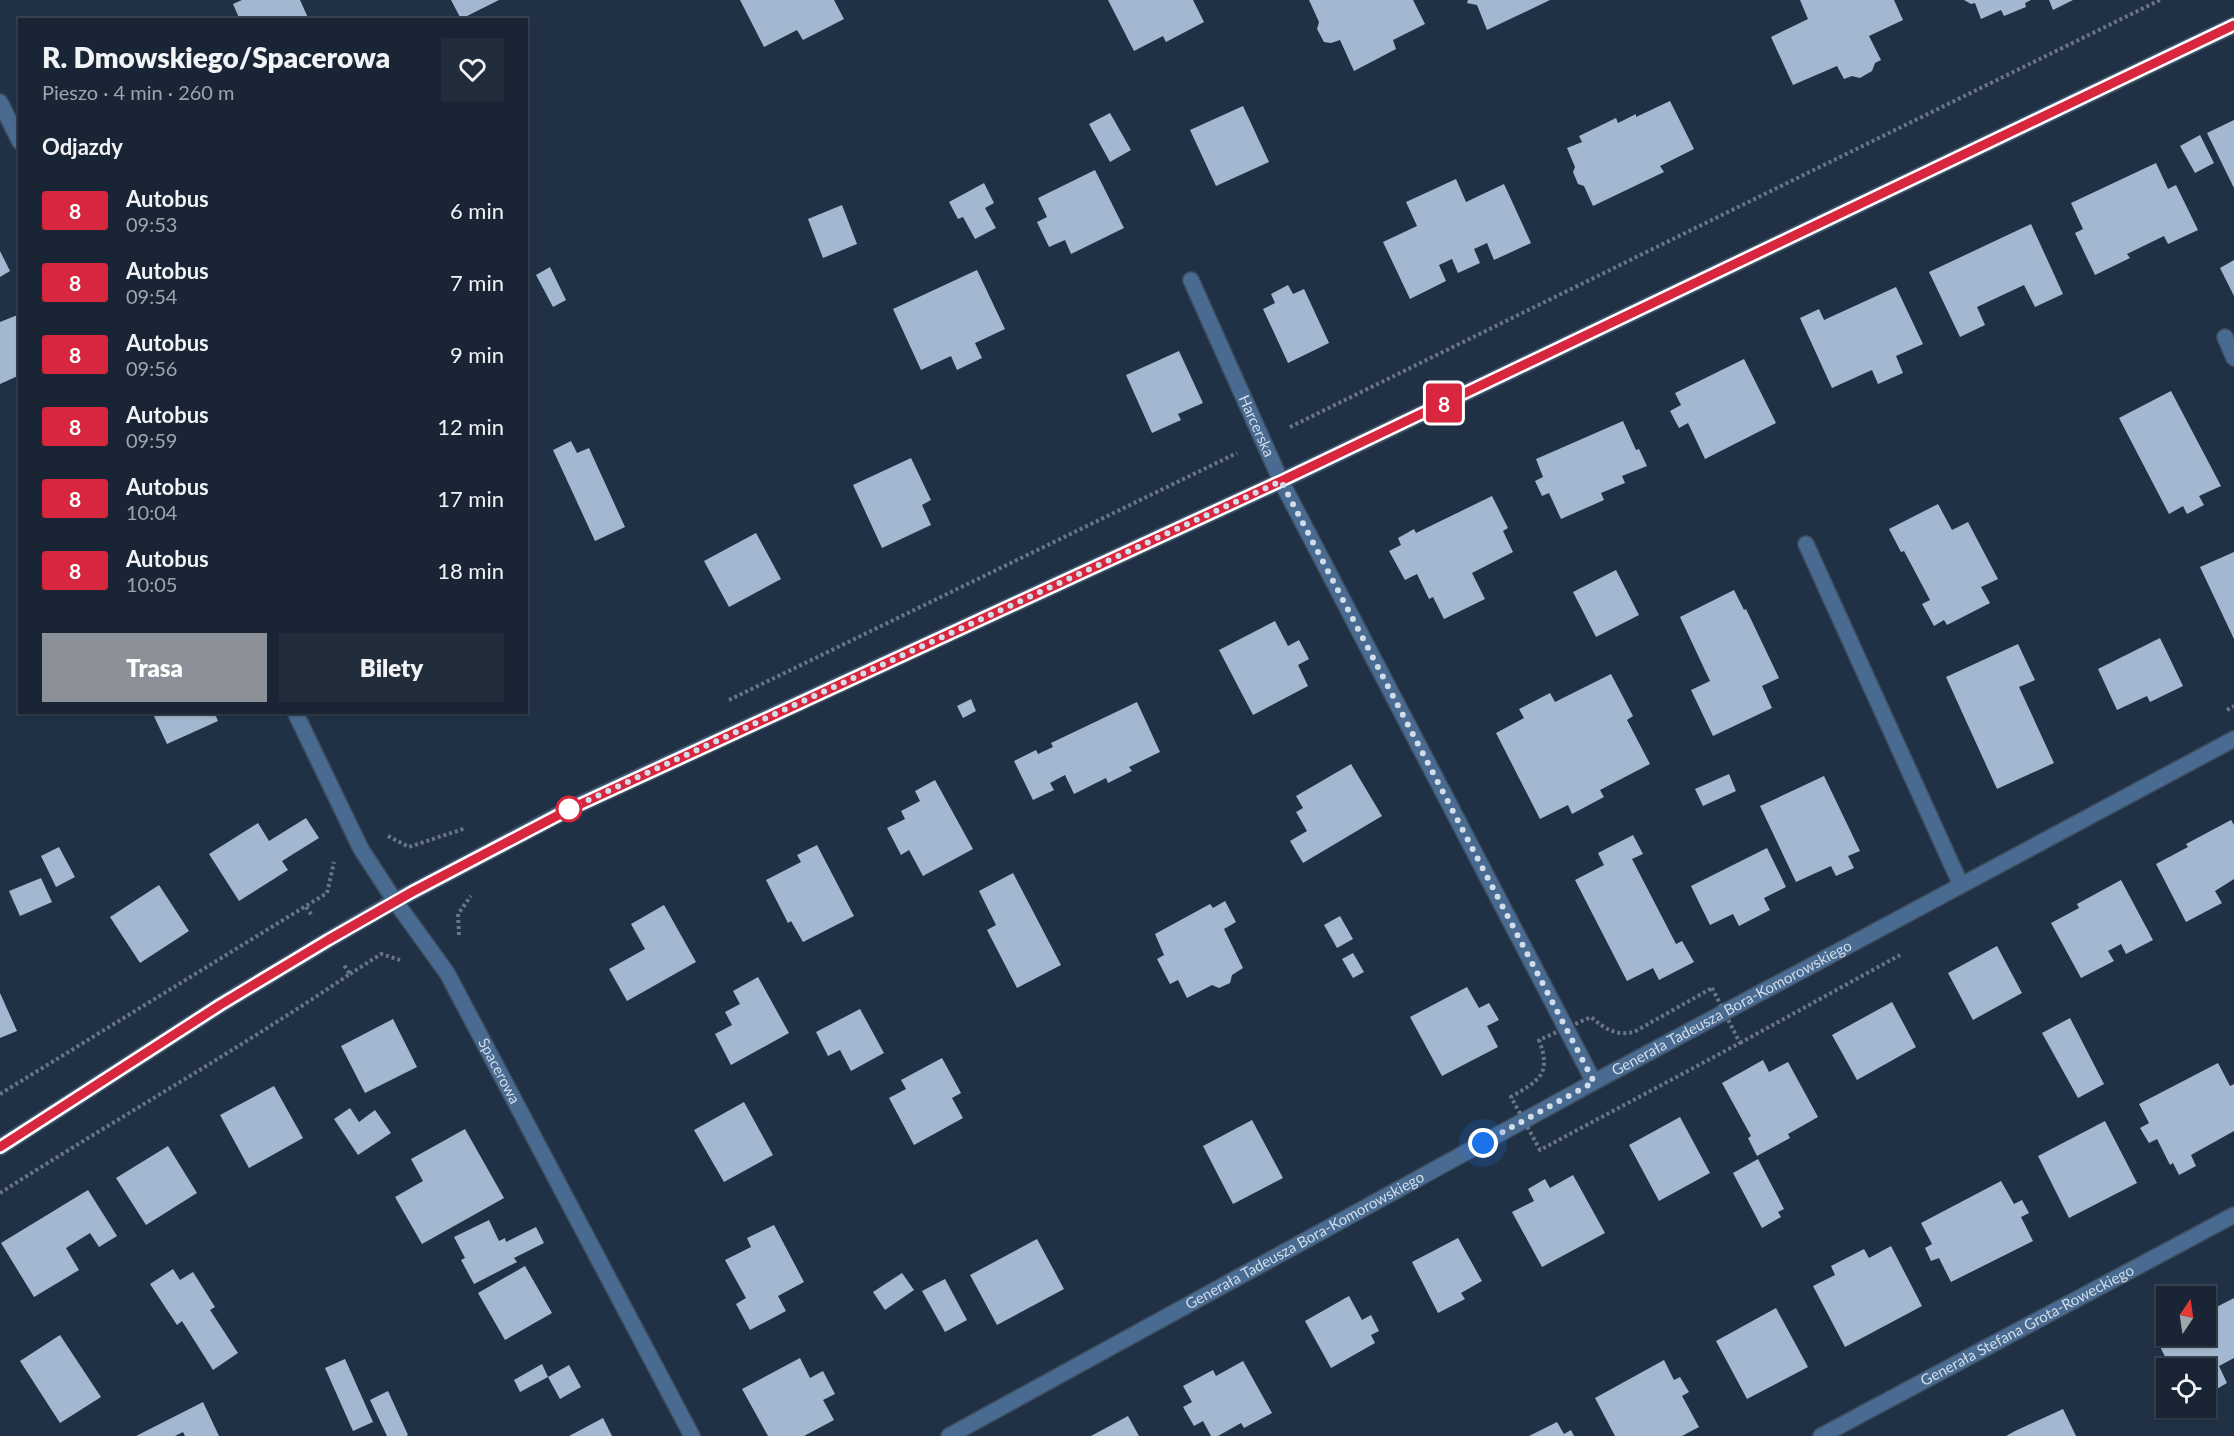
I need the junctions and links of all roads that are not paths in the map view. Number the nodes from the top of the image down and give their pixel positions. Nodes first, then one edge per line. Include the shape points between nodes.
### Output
1 (2234, 26) edge
2 (0, 102) edge
3 (18, 138) edge
4 (1191, 280) dead end
5 (2225, 337) dead end
6 (2234, 358) edge
7 (1281, 481) junction
8 (1806, 544) dead end
9 (296, 714) edge
10 (2234, 739) edge
11 (1961, 885) junction
12 (395, 902) junction
13 (1594, 1082) junction
14 (0, 1147) edge
15 (2234, 1215) edge
16 (692, 1436) edge
17 (949, 1436) edge
18 (1821, 1436) edge

1 - 7 street
2 - 3 street
4 - 7 street, Harcerska
5 - 6 street
7 - 12 street via 570,809
7 - 13 street, Harcerska
8 - 11 street
9 - 12 street, Spacerowa via 361,849
10 - 11 street, Generała Tadeusza Bora-Komorowskiego
11 - 13 street, Generała Tadeusza Bora-Komorowskiego
12 - 14 street via 220,1005
12 - 16 street, Spacerowa via 447,973
13 - 17 street, Generała Tadeusza Bora-Komorowskiego
15 - 18 street, Generała Stefana Grota-Roweckiego

